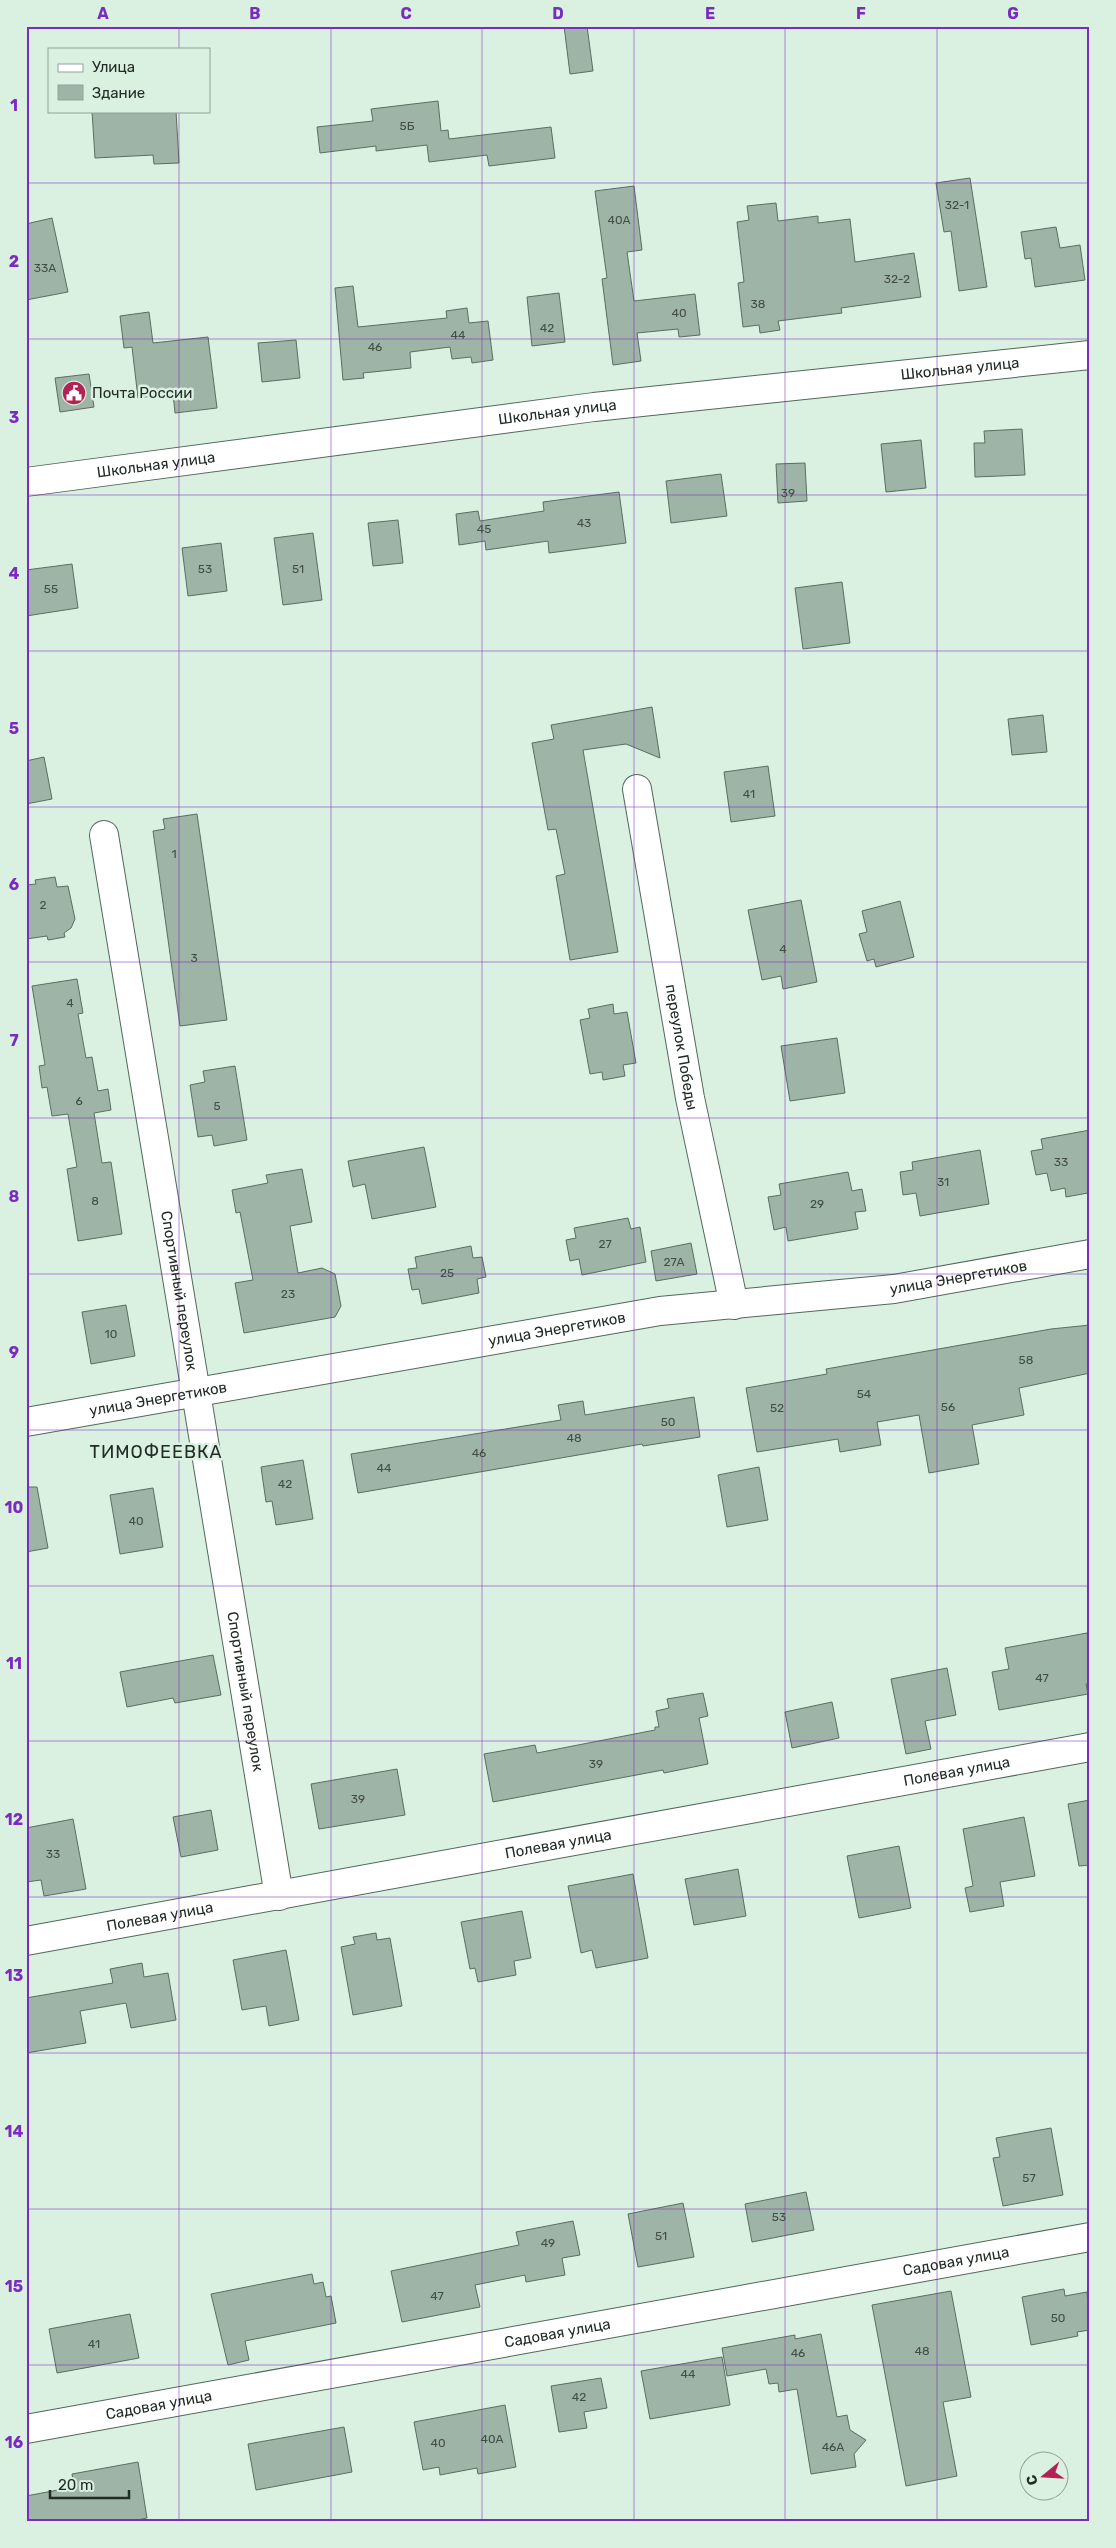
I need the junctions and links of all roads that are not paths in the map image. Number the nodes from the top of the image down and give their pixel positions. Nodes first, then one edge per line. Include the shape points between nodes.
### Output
1 (1090, 355) edge
2 (26, 482) edge
3 (637, 789) dead end
4 (104, 836) dead end
5 (1090, 1254) edge
6 (734, 1304) junction
7 (195, 1392) junction
8 (26, 1422) edge
9 (1090, 1748) edge
10 (279, 1896) junction
11 (26, 1941) edge
12 (1090, 2237) edge
13 (26, 2429) edge

1 - 2 street, Школьная улица via 594,407
3 - 6 street, переулок Победы via 690,1098
4 - 7 street, Спортивный переулок
5 - 6 street, улица Энергетиков via 894,1289
6 - 7 street, улица Энергетиков via 660,1311
7 - 8 street, улица Энергетиков
7 - 10 street, Спортивный переулок
9 - 10 street, Полевая улица
10 - 11 street, Полевая улица
12 - 13 street, Садовая улица

